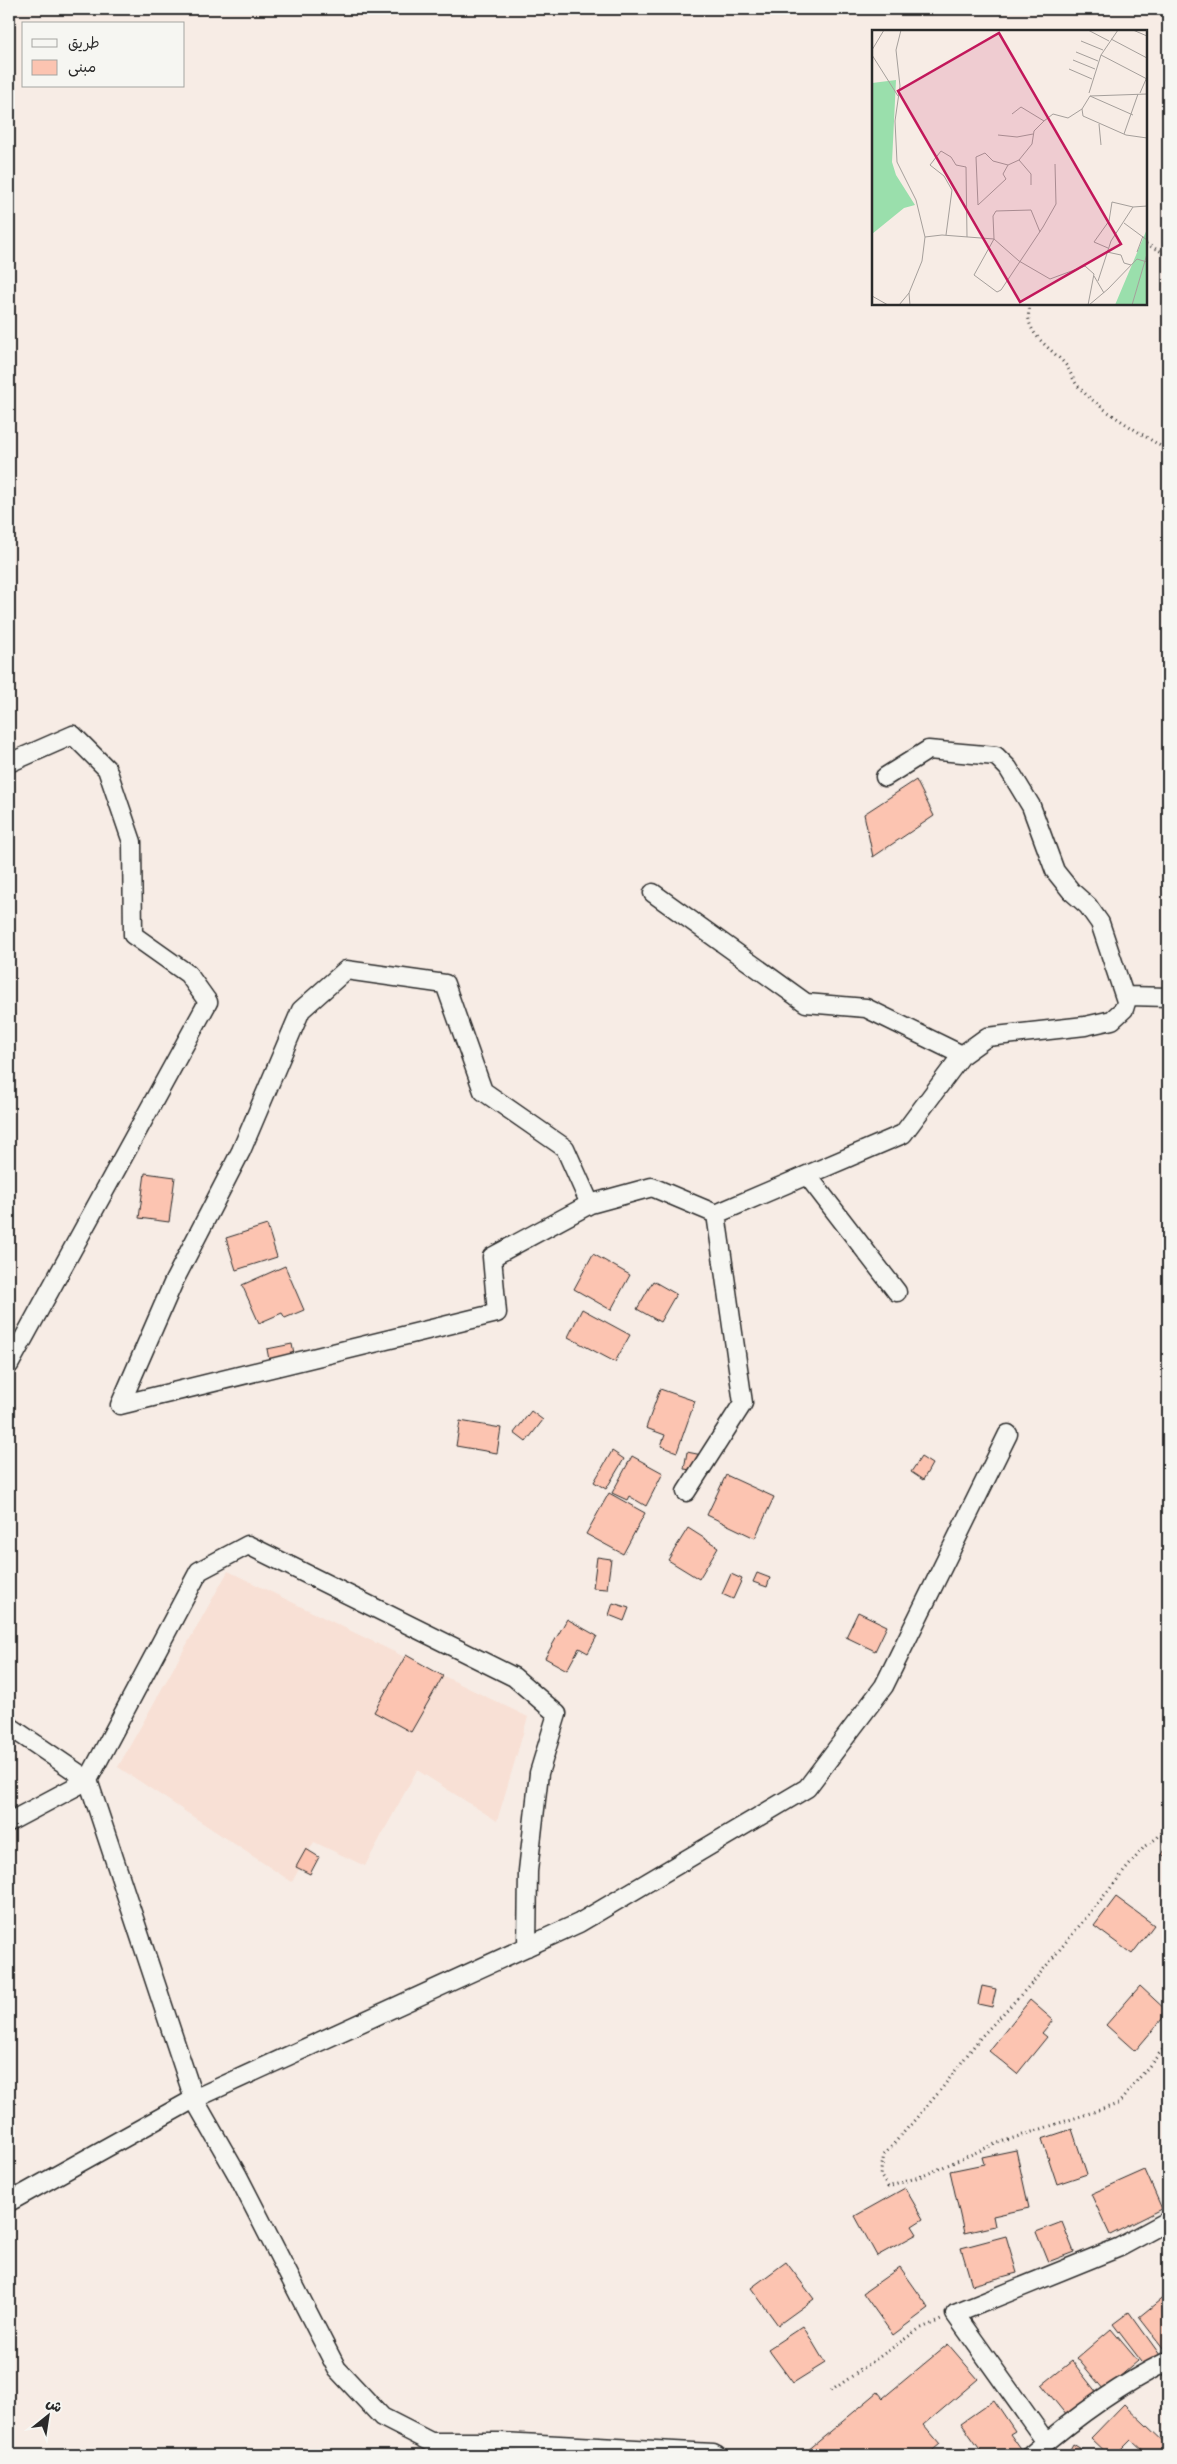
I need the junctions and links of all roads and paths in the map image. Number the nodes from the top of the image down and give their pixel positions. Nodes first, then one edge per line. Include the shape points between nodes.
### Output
1 (1147, 244) edge
2 (1168, 255) edge
3 (1031, 305) edge
4 (1168, 451) edge
5 (9, 763) edge
6 (885, 777) dead end
7 (653, 893) dead end
8 (1168, 997) edge
9 (1126, 1001) junction
10 (962, 1055) junction
11 (807, 1175) junction
12 (590, 1204) junction
13 (716, 1214) junction
14 (897, 1292) dead end
15 (9, 1365) edge
16 (1008, 1434) dead end
17 (686, 1492) dead end
18 (9, 1726) edge
19 (88, 1780) junction
20 (9, 1822) edge
21 (1168, 1824) edge
22 (527, 1947) junction
23 (1168, 2043) edge
24 (194, 2099) junction
25 (9, 2202) edge
26 (1168, 2221) edge
27 (955, 2314) junction
28 (1168, 2361) edge
29 (830, 2391) dead end
30 (1046, 2442) junction
31 (717, 2455) edge
32 (1031, 2455) edge

1 - 2 path
3 - 4 path via 1030,325 1037,338 1066,364 1077,385 1093,400
5 - 15 street via 73,736 107,769 132,842 133,935 188,974 208,1002
6 - 9 street via 928,750 996,756 1008,768 1031,806 1055,871 1100,923
7 - 10 street via 806,1003 866,1008
8 - 9 street via 1128,996
9 - 10 street via 1124,1009 1112,1020 987,1037
10 - 11 street via 903,1134
11 - 13 street
11 - 14 street
12 - 12 street via 492,1257 497,1313 120,1405 174,1281 241,1151 301,1010 346,970 445,984 483,1091 565,1148
12 - 13 street via 652,1187
13 - 17 street via 743,1403
16 - 22 street via 884,1686 807,1788 579,1923
18 - 19 street
19 - 20 street
19 - 22 street via 199,1571 248,1545 514,1677 557,1714 540,1773 528,1871
19 - 24 street
21 - 23 path via 1158,1838 1145,1846 1033,1982 980,2038 940,2091 884,2155 880,2175 888,2187 925,2175 995,2144 1118,2104
22 - 24 street
24 - 25 street
24 - 31 street via 238,2176 337,2369 382,2418 431,2442 500,2442
26 - 27 street via 1120,2247
27 - 29 path via 919,2329
27 - 30 street
28 - 30 street via 1108,2394
30 - 32 street

